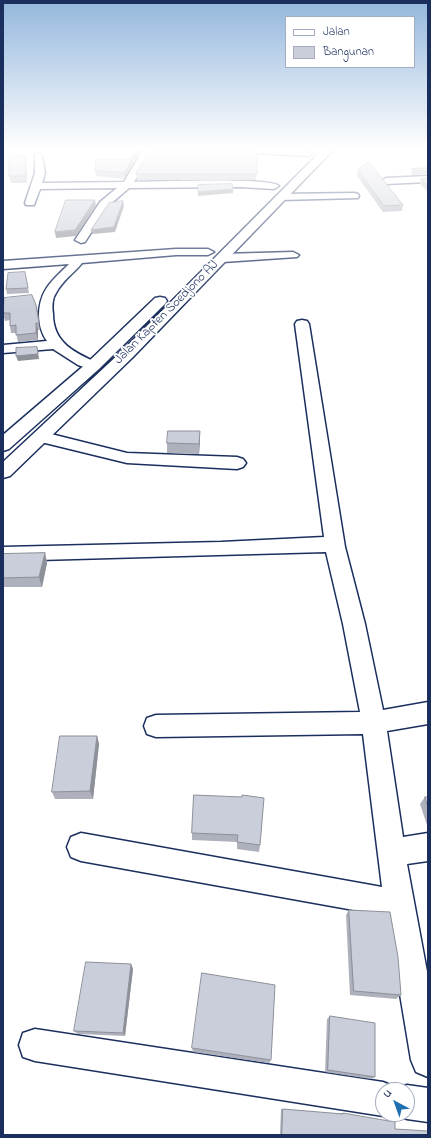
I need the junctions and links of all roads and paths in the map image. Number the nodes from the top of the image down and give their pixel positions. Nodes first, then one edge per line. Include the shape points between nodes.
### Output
1 (105, 203) edge
2 (264, 203) edge
3 (268, 203) edge
4 (81, 240) dead end
5 (208, 252) junction
6 (293, 255) dead end
7 (80, 258) junction
8 (218, 263) junction
9 (3, 265) edge
10 (168, 293) dead end
11 (302, 324) dead end
12 (55, 345) junction
13 (3, 349) edge
14 (93, 366) junction
15 (43, 437) junction
16 (3, 445) edge
17 (237, 464) dead end
18 (3, 472) edge
19 (335, 547) junction
20 (3, 554) edge
21 (428, 713) edge
22 (374, 723) junction
23 (156, 726) dead end
24 (81, 847) dead end
25 (428, 847) edge
26 (392, 853) junction
27 (399, 904) junction
28 (35, 1045) dead end
29 (428, 1060) edge
30 (375, 1097) edge
31 (415, 1104) edge
32 (428, 1106) edge

1 - 4 street
2 - 5 main road, Jalan Kapten Soedjono AJ
3 - 8 main road, Jalan Kapten Soedjono AJ
5 - 7 street
5 - 8 main road, Jalan Kapten Soedjono AJ via 196,264
6 - 8 street
7 - 9 street
7 - 12 street via 42,296
8 - 15 main road, Jalan Kapten Soedjono AJ
10 - 14 main road, Jalan Kapten Soedjono AJ
11 - 19 street
12 - 13 street
12 - 14 street
14 - 16 main road, Jalan Kapten Soedjono AJ
15 - 17 street via 139,460
15 - 18 main road, Jalan Kapten Soedjono AJ
19 - 20 street via 323,544
19 - 22 street
21 - 22 street
22 - 23 street
22 - 26 street
24 - 27 street
25 - 26 street
26 - 27 street
27 - 29 street
28 - 30 street
31 - 32 street

